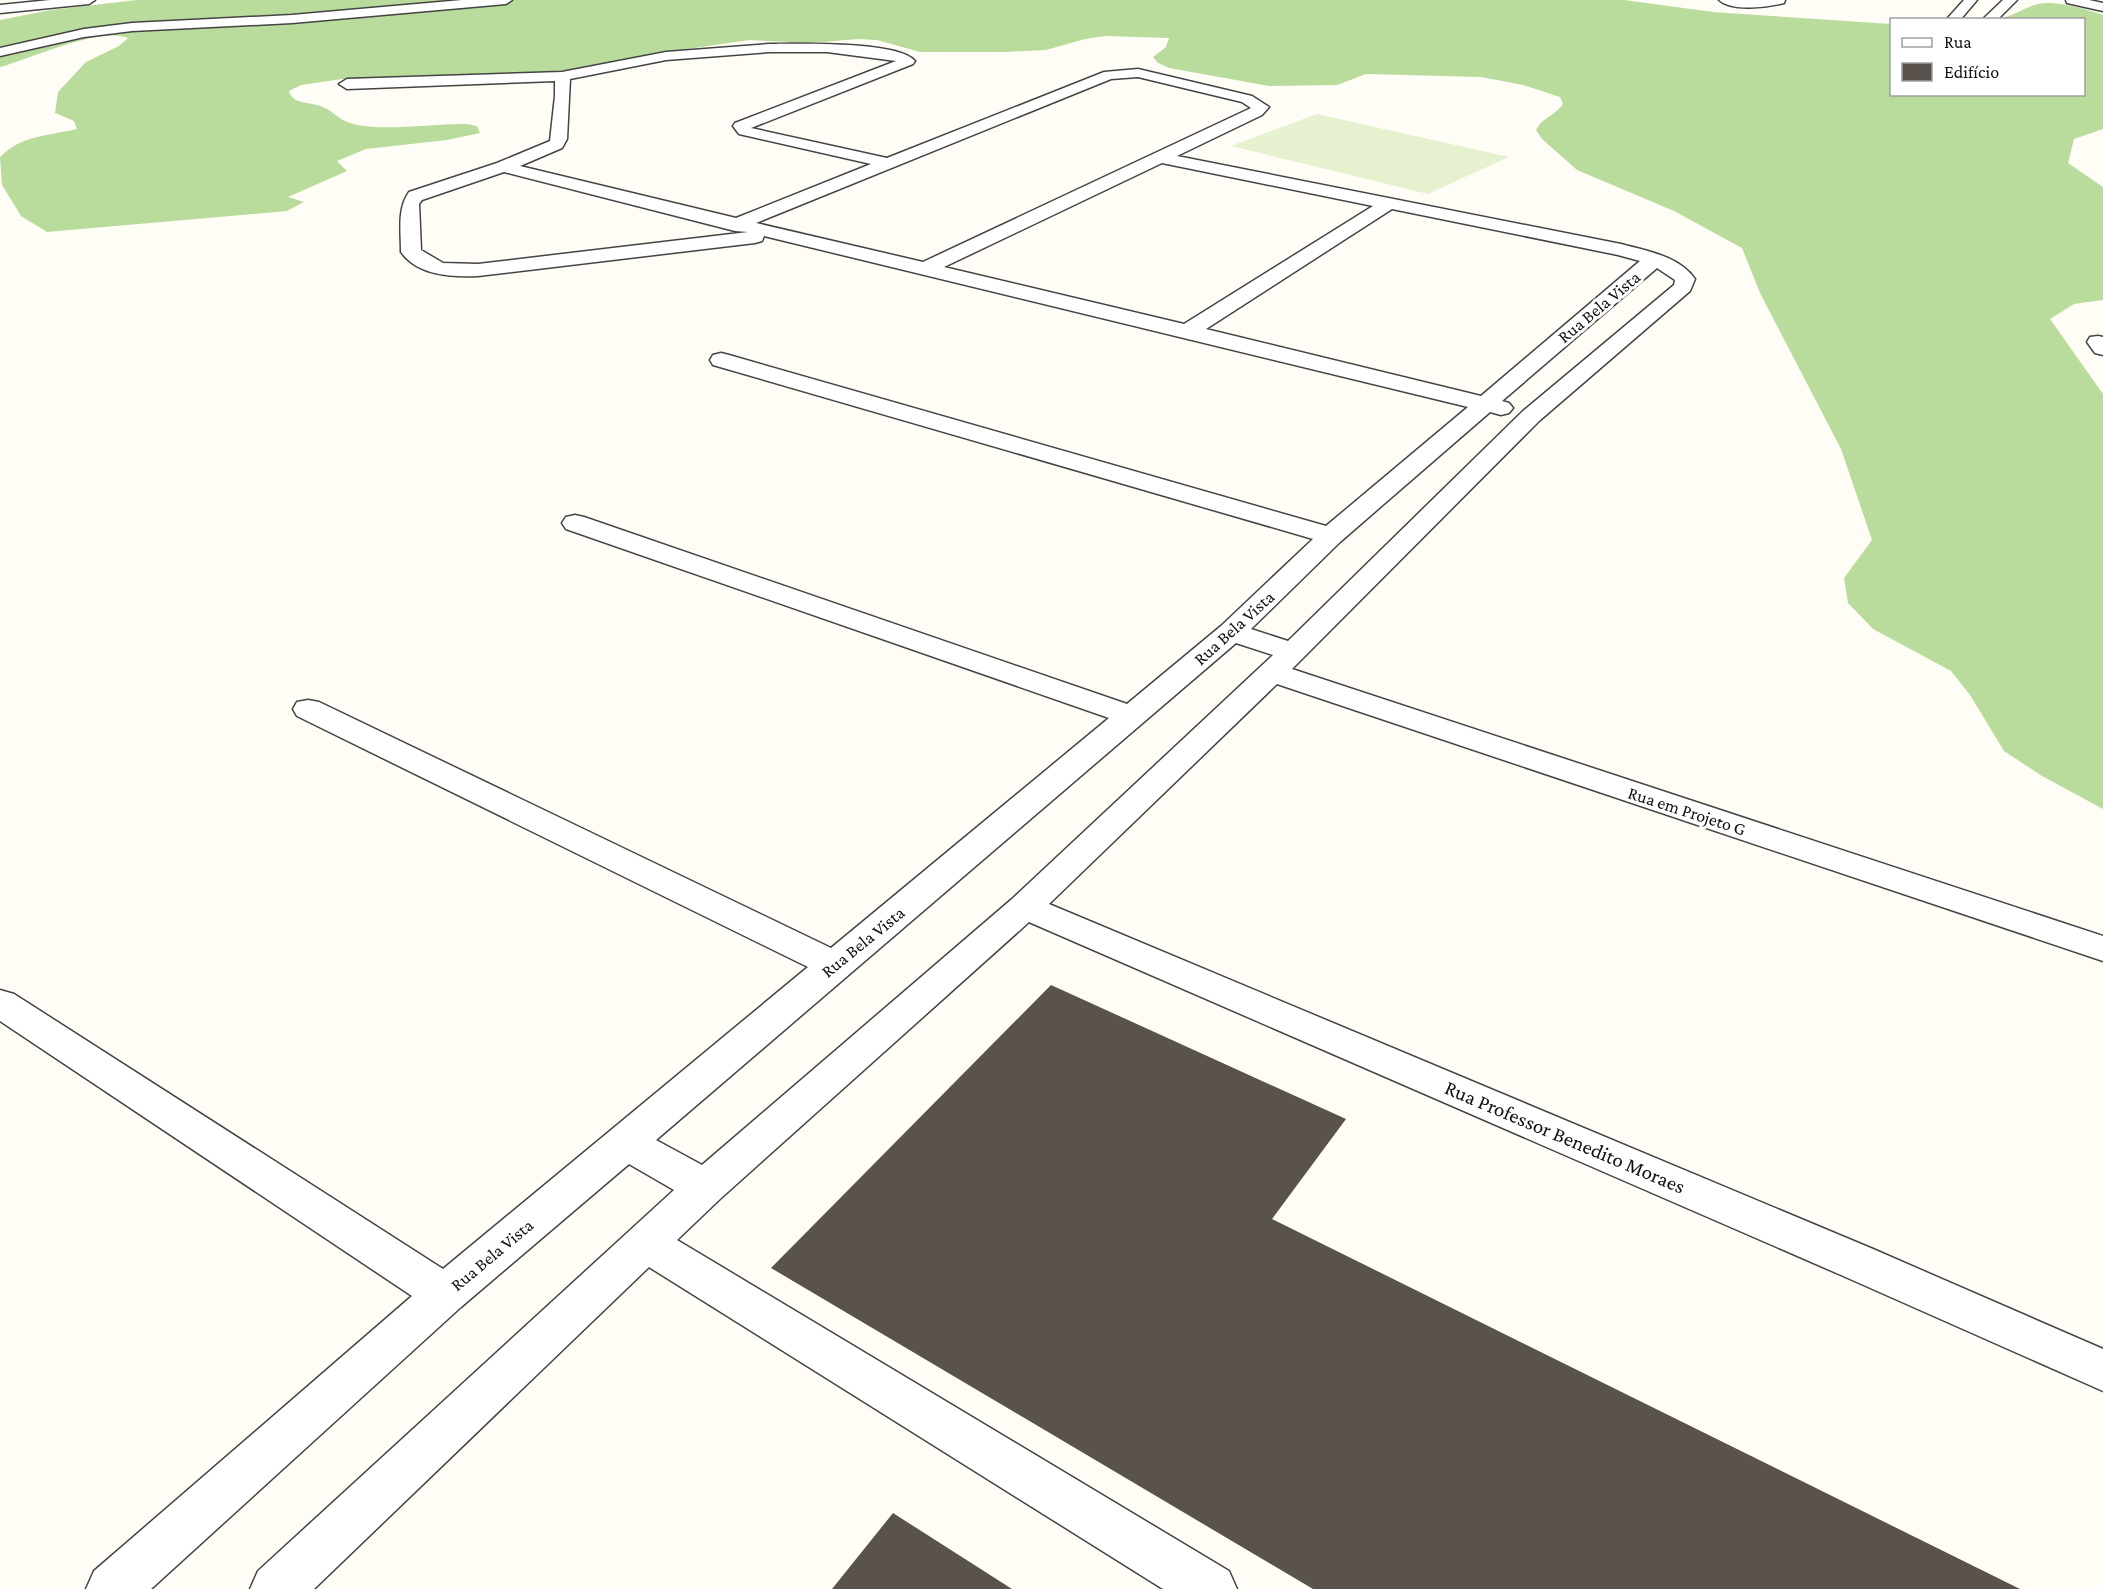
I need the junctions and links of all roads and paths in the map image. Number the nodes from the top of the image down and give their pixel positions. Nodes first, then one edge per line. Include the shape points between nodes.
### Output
1 (89, 0) edge
2 (506, 0) edge
3 (1725, 0) edge
4 (1779, 0) edge
5 (1971, 0) edge
6 (2011, 0) edge
7 (2072, 0) edge
8 (2103, 7) edge
9 (0, 9) edge
10 (1954, 18) edge
11 (1990, 18) edge
12 (731, 50) junction
13 (0, 52) edge
14 (651, 75) dead end
15 (562, 76) junction
16 (347, 84) dead end
17 (581, 94) dead end
18 (563, 96) junction
19 (1158, 158) junction
20 (887, 163) junction
21 (503, 167) junction
22 (1388, 204) junction
23 (735, 225) junction
24 (778, 234) junction
25 (1654, 260) junction
26 (926, 268) junction
27 (1189, 330) junction
28 (721, 360) dead end
29 (1484, 404) junction
30 (1532, 416) junction
31 (575, 523) dead end
32 (1331, 536) junction
33 (1231, 632) junction
34 (1282, 662) junction
35 (309, 709) dead end
36 (1133, 716) junction
37 (1025, 907) junction
38 (2103, 950) edge
39 (835, 964) junction
40 (0, 1003) edge
41 (625, 1142) junction
42 (705, 1187) junction
43 (645, 1243) junction
44 (445, 1294) junction
45 (2103, 1371) edge
46 (113, 1589) edge
47 (277, 1589) edge
48 (1210, 1589) edge

1 - 9 street
2 - 13 street via 249,22 132,27 84,33
3 - 4 street via 1758,4
5 - 10 street
6 - 11 street
7 - 8 street
12 - 14 street
12 - 15 street via 666,56
12 - 20 street via 827,48 905,59 908,62 904,65 741,126 745,131
15 - 16 street
15 - 18 street
17 - 18 street
18 - 21 street via 556,144
19 - 20 street via 1261,107 1247,99 1138,73 1109,75
19 - 22 street
19 - 26 street
20 - 23 street
21 - 23 street
21 - 24 street via 415,196 410,204 411,252 436,269 455,271
22 - 25 street
22 - 27 street
23 - 24 street
24 - 26 street
25 - 29 street, Rua Bela Vista
25 - 30 street, Rua Bela Vista via 1679,272 1685,279 1683,287
26 - 27 street
27 - 29 street
28 - 32 street
29 - 30 street
29 - 32 street, Rua Bela Vista
30 - 34 street, Rua Bela Vista
31 - 36 street
32 - 33 street, Rua Bela Vista
33 - 34 street, Rua em Projeto G
33 - 36 street, Rua Bela Vista
34 - 37 street, Rua Bela Vista
34 - 38 street, Rua em Projeto G
35 - 39 street
36 - 39 street, Rua Bela Vista
37 - 42 street, Rua Bela Vista
37 - 45 street, Rua Professor Benedito Moraes
39 - 41 street, Rua Bela Vista
40 - 44 street
41 - 42 street
41 - 44 street, Rua Bela Vista
42 - 43 street, Rua Bela Vista
43 - 47 street, Rua Bela Vista
43 - 48 street
44 - 46 street, Rua Bela Vista

